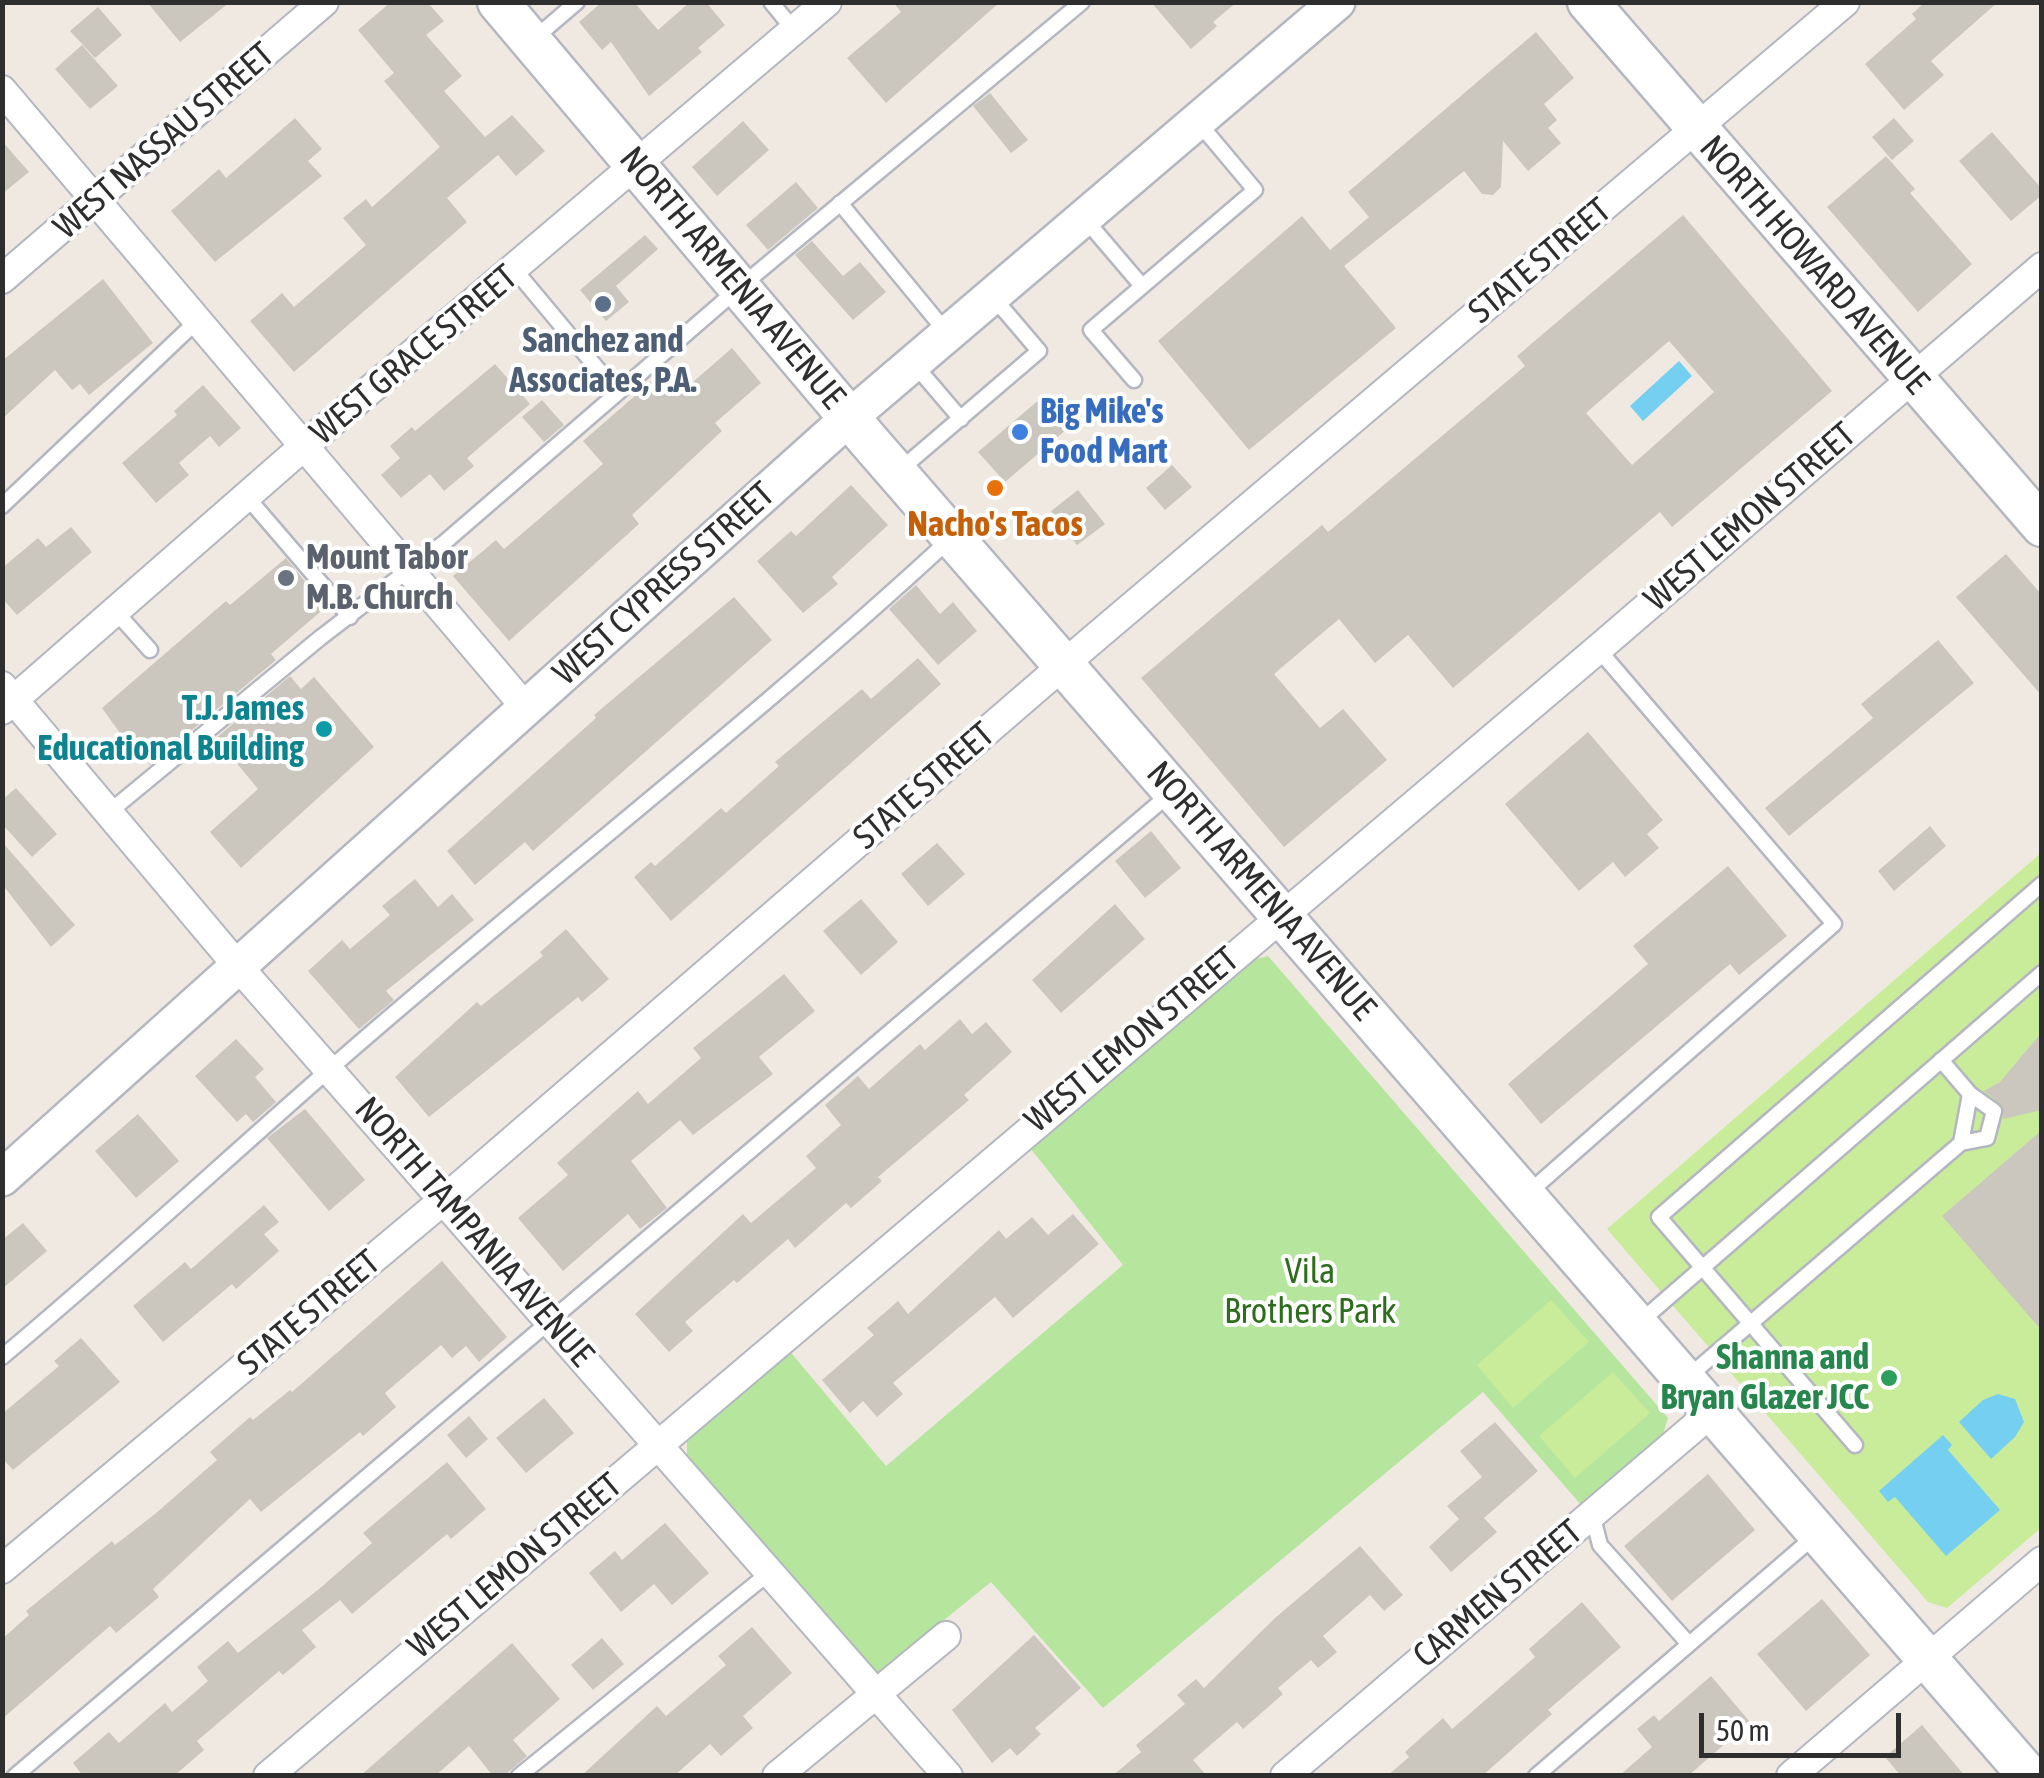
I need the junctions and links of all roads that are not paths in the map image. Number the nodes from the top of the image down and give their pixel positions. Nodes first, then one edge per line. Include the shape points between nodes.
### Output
1 (324, 2) edge
2 (498, 2) edge
3 (577, 2) edge
4 (771, 2) edge
5 (828, 2) edge
6 (1082, 2) edge
7 (1337, 2) edge
8 (1844, 2) edge
9 (1591, 3) edge
10 (794, 30) junction
11 (531, 42) junction
12 (2, 90) edge
13 (1197, 121) junction
14 (1696, 129) junction
15 (636, 165) junction
16 (96, 200) junction
17 (840, 203) junction
18 (1084, 218) junction
19 (2042, 267) edge
20 (515, 270) junction
21 (2, 279) edge
22 (1142, 286) junction
23 (739, 288) junction
24 (992, 296) junction
25 (198, 320) junction
26 (948, 334) junction
27 (914, 363) junction
28 (1912, 377) junction
29 (606, 379) dead end
30 (1134, 380) dead end
31 (850, 418) junction
32 (961, 418) junction
33 (304, 446) junction
34 (896, 473) junction
35 (247, 497) junction
36 (2, 506) edge
37 (2042, 526) edge
38 (952, 537) junction
39 (408, 569) junction
40 (116, 612) junction
41 (350, 616) junction
42 (1598, 649) junction
43 (150, 650) dead end
44 (1063, 664) junction
45 (6, 699) edge
46 (526, 708) junction
47 (1174, 790) junction
48 (108, 813) junction
49 (2042, 884) edge
50 (1281, 913) junction
51 (236, 964) junction
52 (2039, 981) edge
53 (1941, 1060) junction
54 (330, 1069) junction
55 (1970, 1094) junction
56 (1961, 1143) junction
57 (2, 1178) edge
58 (1525, 1196) junction
59 (446, 1198) junction
60 (1702, 1267) junction
61 (550, 1318) junction
62 (1750, 1323) junction
63 (1637, 1325) junction
64 (2, 1357) edge
65 (1684, 1380) junction
66 (1712, 1412) junction
67 (659, 1443) junction
68 (1855, 1445) dead end
69 (1592, 1514) junction
70 (1818, 1534) junction
71 (2042, 1561) edge
72 (2, 1569) edge
73 (770, 1572) junction
74 (946, 1636) dead end
75 (1690, 1644) junction
76 (1927, 1659) junction
77 (875, 1692) junction
78 (15, 1776) edge
79 (268, 1776) edge
80 (520, 1776) edge
81 (777, 1776) edge
82 (948, 1776) edge
83 (1285, 1776) edge
84 (1536, 1776) edge
85 (1792, 1776) edge
86 (2029, 1776) edge

1 - 16 street, WEST NASSAU STREET
2 - 11 main road, NORTH ARMENIA AVENUE
3 - 11 lane
4 - 10 lane
5 - 10 street, WEST GRACE STREET
6 - 17 lane
7 - 13 street, WEST CYPRESS STREET
8 - 14 street, STATE STREET
9 - 14 main road, NORTH HOWARD AVENUE
10 - 15 street, WEST GRACE STREET
11 - 15 main road, NORTH ARMENIA AVENUE
12 - 16 street
13 - 18 street, WEST CYPRESS STREET
13 - 22 lane via 1255,190
14 - 28 main road, NORTH HOWARD AVENUE
14 - 44 street, STATE STREET
15 - 20 street, WEST GRACE STREET
15 - 23 main road, NORTH ARMENIA AVENUE
16 - 21 street, WEST NASSAU STREET
16 - 25 street
17 - 23 lane
17 - 26 lane
18 - 22 lane
18 - 24 street, WEST CYPRESS STREET
19 - 28 street, WEST LEMON STREET
20 - 29 lane
20 - 33 street, WEST GRACE STREET
22 - 30 lane via 1090,330
23 - 31 main road, NORTH ARMENIA AVENUE
23 - 39 lane
24 - 26 street, WEST CYPRESS STREET
24 - 32 lane via 1039,351
25 - 33 street
25 - 36 lane
26 - 27 street, WEST CYPRESS STREET
27 - 31 street, WEST CYPRESS STREET
27 - 32 lane
28 - 37 main road, NORTH HOWARD AVENUE
28 - 42 street, WEST LEMON STREET
31 - 34 main road, NORTH ARMENIA AVENUE
31 - 46 street, WEST CYPRESS STREET
32 - 34 lane
33 - 35 street, WEST GRACE STREET
33 - 39 street
34 - 38 main road, NORTH ARMENIA AVENUE
35 - 40 street, WEST GRACE STREET
35 - 41 lane
38 - 44 main road, NORTH ARMENIA AVENUE
38 - 54 lane
39 - 41 lane
39 - 46 street
40 - 43 lane
40 - 45 street, WEST GRACE STREET
41 - 48 lane
42 - 50 street, WEST LEMON STREET
42 - 58 lane via 1834,924
44 - 47 main road, NORTH ARMENIA AVENUE
44 - 59 street, STATE STREET
45 - 48 street, NORTH TAMPANIA AVENUE
46 - 51 street, WEST CYPRESS STREET
47 - 50 main road, NORTH ARMENIA AVENUE
47 - 61 lane
48 - 51 street, NORTH TAMPANIA AVENUE
49 - 60 lane via 1659,1216
50 - 58 main road, NORTH ARMENIA AVENUE
50 - 67 street, WEST LEMON STREET
51 - 54 street, NORTH TAMPANIA AVENUE
51 - 57 street, WEST CYPRESS STREET
52 - 53 lane
53 - 55 lane
53 - 60 lane
54 - 59 street, NORTH TAMPANIA AVENUE
54 - 64 lane
55 - 56 lane
55 - 56 lane via 1994,1110 1987,1138
56 - 62 lane
58 - 63 main road, NORTH ARMENIA AVENUE
59 - 61 street, NORTH TAMPANIA AVENUE
59 - 72 street, STATE STREET
60 - 62 lane
60 - 63 lane
61 - 67 street, NORTH TAMPANIA AVENUE
61 - 78 lane
62 - 65 lane
62 - 68 lane
63 - 65 main road, NORTH ARMENIA AVENUE
65 - 66 main road, NORTH ARMENIA AVENUE
66 - 69 street, CARMEN STREET
66 - 70 main road, NORTH ARMENIA AVENUE
67 - 73 street, NORTH TAMPANIA AVENUE
67 - 79 street, WEST LEMON STREET
69 - 75 lane via 1600,1545
69 - 83 street, CARMEN STREET
70 - 75 lane
70 - 76 main road, NORTH ARMENIA AVENUE
71 - 76 street
73 - 77 street, NORTH TAMPANIA AVENUE
73 - 80 lane
74 - 77 street
75 - 84 lane
76 - 85 street
76 - 86 main road, NORTH ARMENIA AVENUE
77 - 81 street
77 - 82 street, NORTH TAMPANIA AVENUE

